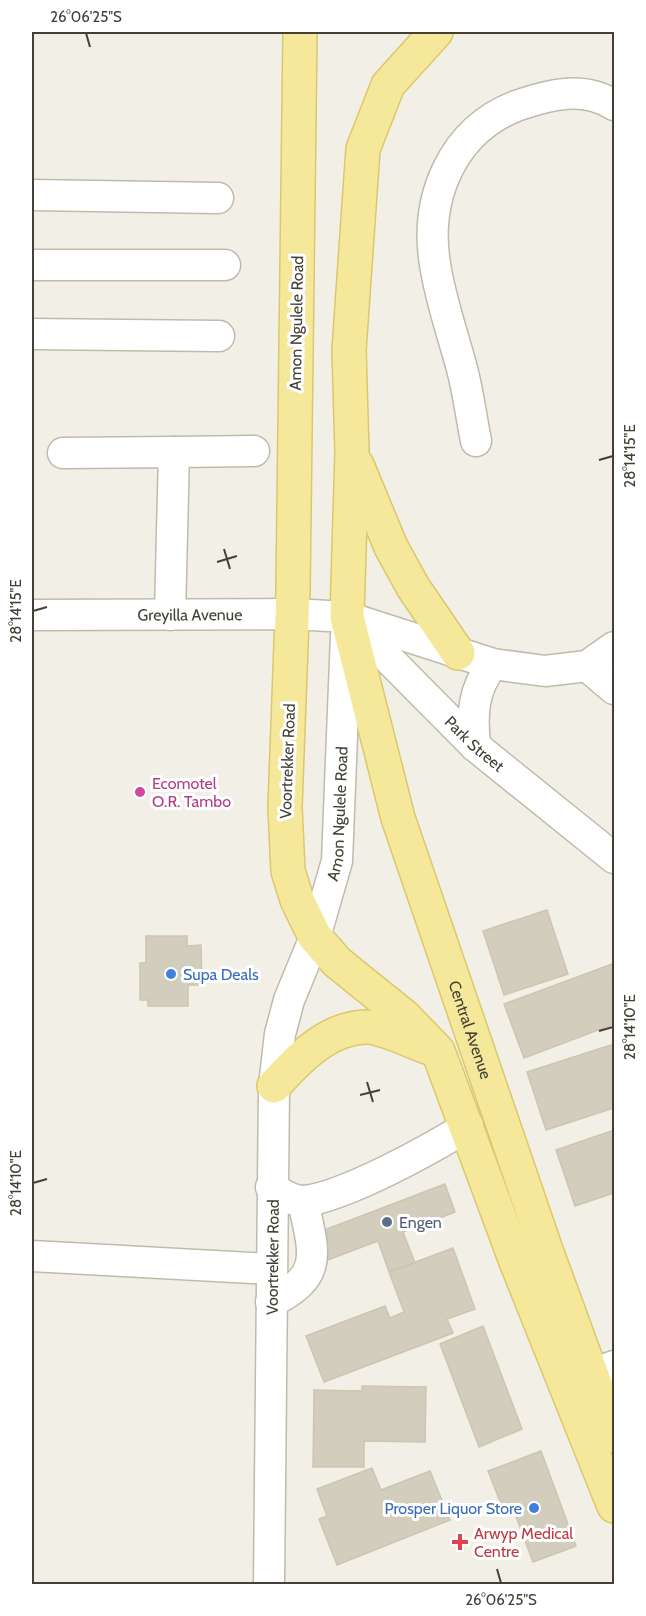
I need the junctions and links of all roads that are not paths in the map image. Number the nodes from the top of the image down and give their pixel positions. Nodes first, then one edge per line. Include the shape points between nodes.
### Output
1 (300, 32) edge
2 (436, 32) edge
3 (615, 105) edge
4 (32, 195) edge
5 (218, 198) dead end
6 (32, 265) edge
7 (225, 265) dead end
8 (32, 334) edge
9 (219, 336) dead end
10 (476, 441) dead end
11 (254, 451) dead end
12 (174, 452) junction
13 (352, 452) junction
14 (63, 453) dead end
15 (292, 614) junction
16 (32, 615) edge
17 (170, 615) junction
18 (347, 617) junction
19 (615, 647) edge
20 (458, 653) junction
21 (493, 664) junction
22 (587, 666) junction
23 (615, 689) edge
24 (475, 746) junction
25 (615, 858) edge
26 (315, 937) junction
27 (438, 1051) junction
28 (274, 1086) junction
29 (468, 1126) junction
30 (271, 1187) junction
31 (303, 1201) junction
32 (32, 1256) edge
33 (271, 1269) junction
34 (271, 1302) junction
35 (594, 1388) edge
36 (615, 1436) edge
37 (615, 1506) edge
38 (269, 1584) edge

1 - 15 main road, Amon Ngulele Road
2 - 13 main road via 388,85 363,149 349,350
3 - 10 street via 603,98 568,92 495,114 463,145 444,173 435,218 435,263 463,371
4 - 5 street
6 - 7 street
8 - 9 street
11 - 12 street
12 - 14 street
12 - 17 street
13 - 18 main road
13 - 20 main road via 391,547
15 - 17 street, Greyilla Avenue
15 - 18 street, Greyilla Avenue
15 - 26 main road, Voortrekker Road via 285,807 288,861 297,900
16 - 17 street, Greyilla Avenue
18 - 20 street, Greyilla Avenue
18 - 24 street, Park Street
18 - 26 street, Amon Ngulele Road via 336,861
18 - 35 main road, Central Avenue via 398,818
19 - 22 street
20 - 21 street, Greyilla Avenue
21 - 22 street, Greyilla Avenue via 545,671
21 - 24 street via 474,699
22 - 23 street
24 - 25 street, Park Street
26 - 27 main road, Voortrekker Road via 337,962 404,1016
26 - 28 street, Voortrekker Road via 289,1000 280,1034
27 - 28 main road via 370,1027 347,1031 300,1056
27 - 29 main road, Voortrekker Road
28 - 30 street, Voortrekker Road
29 - 31 street via 338,1191
29 - 35 main road, Voortrekker Road via 515,1259
30 - 31 street
30 - 33 street, Voortrekker Road
31 - 34 street via 312,1261 308,1276
32 - 33 street
33 - 34 street, Voortrekker Road
34 - 38 street, Voortrekker Road
35 - 36 main road, Central Avenue
35 - 37 main road, Central Avenue

